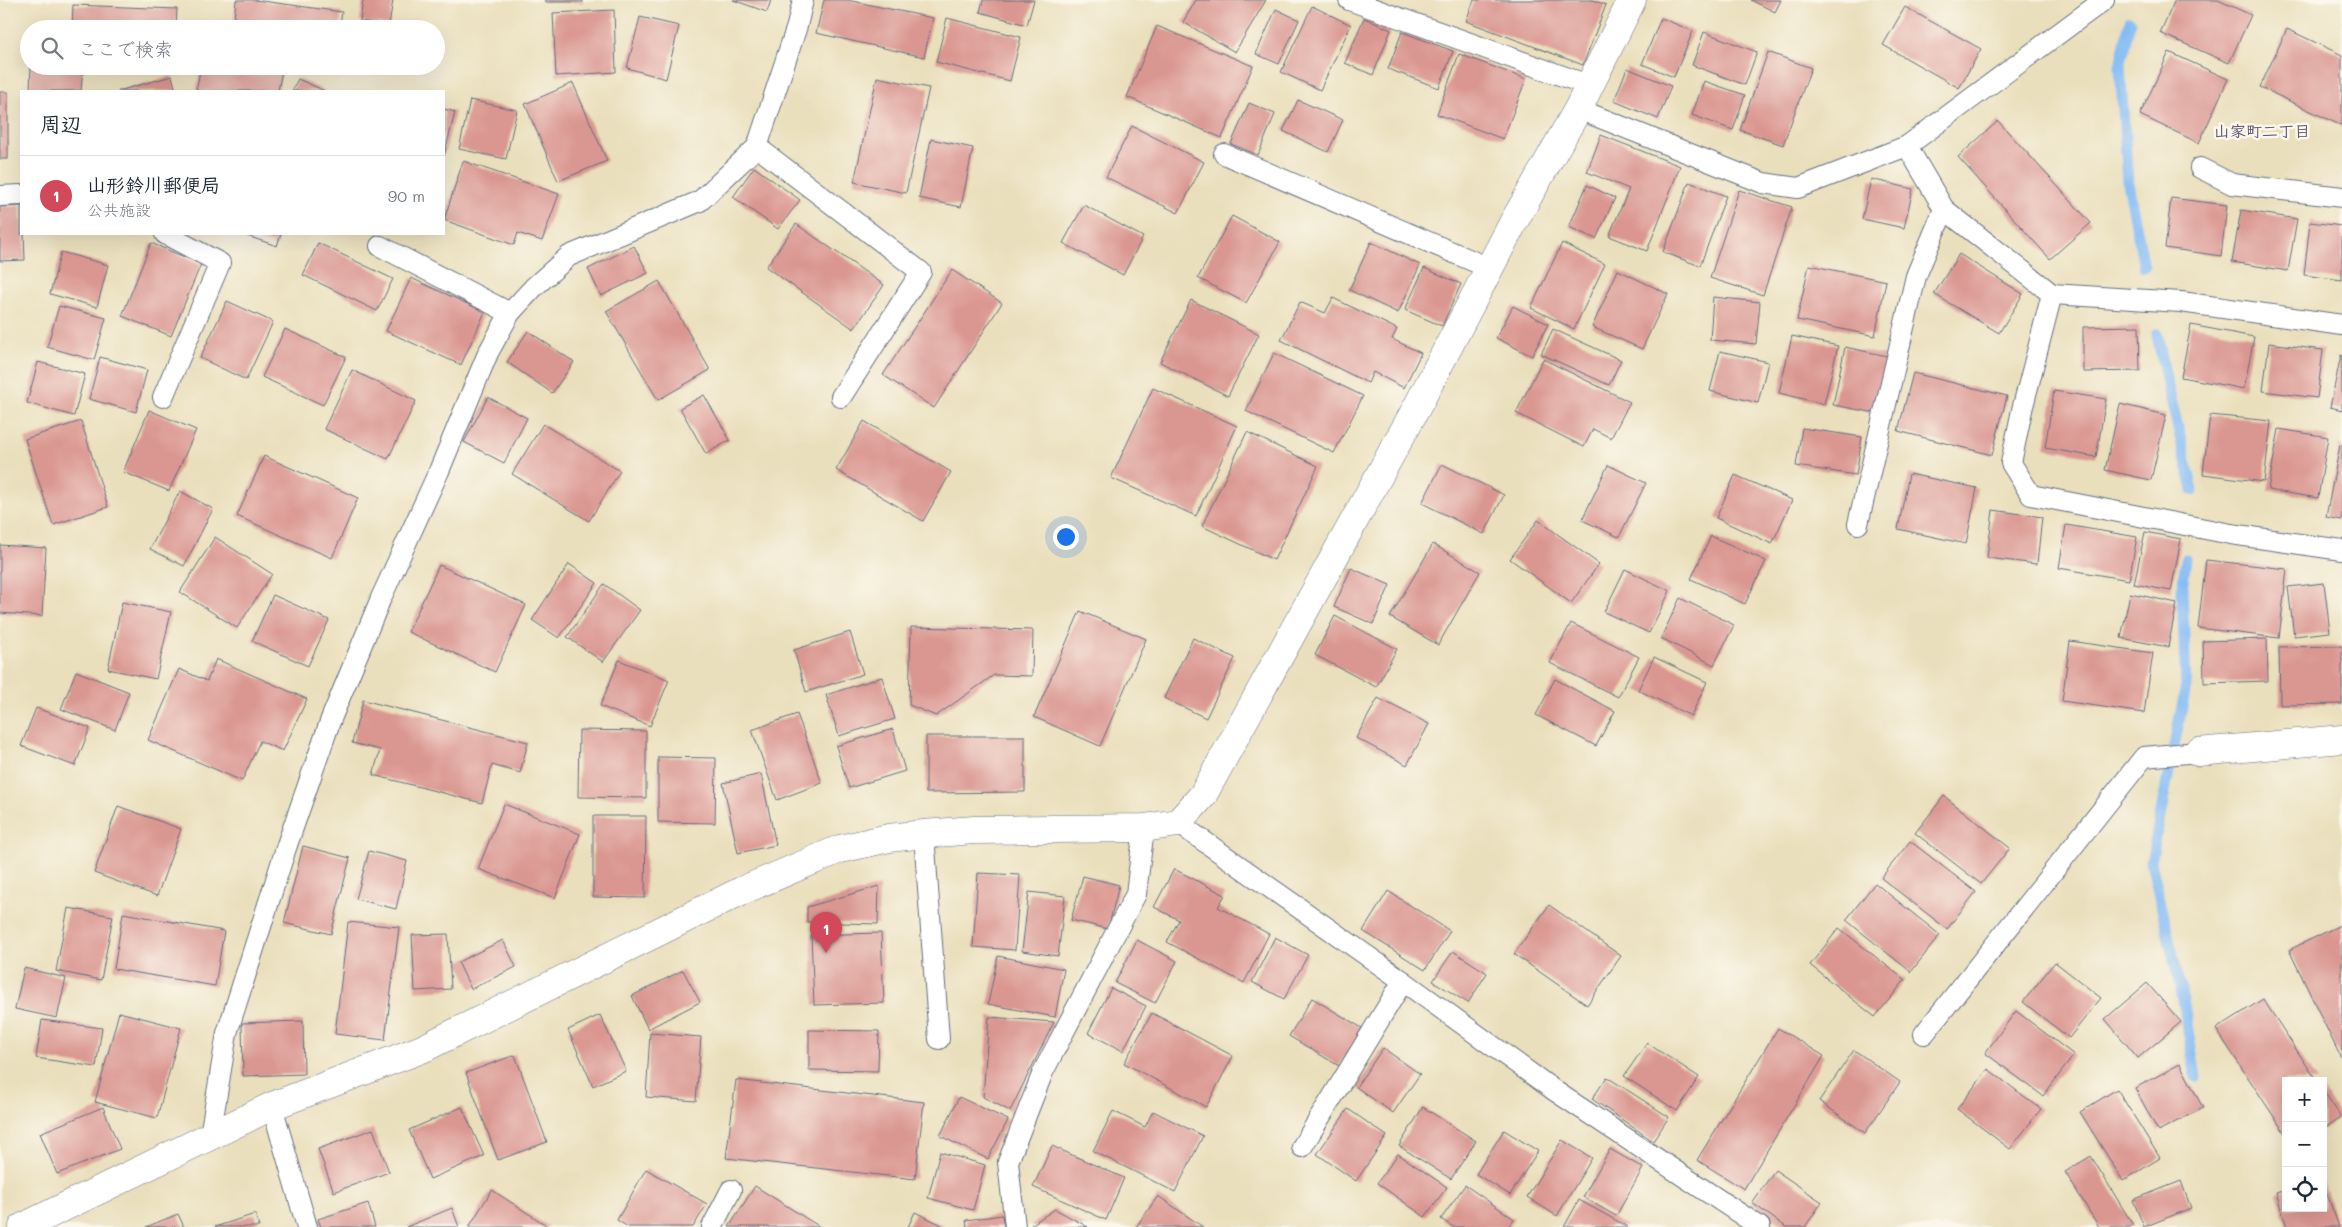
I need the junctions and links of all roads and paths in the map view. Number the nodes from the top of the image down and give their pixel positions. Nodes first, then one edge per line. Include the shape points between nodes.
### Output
1 (803, 0) edge
2 (1349, 0) edge
3 (1632, 0) edge
4 (2104, 0) edge
5 (1583, 97) junction
6 (1907, 146) junction
7 (757, 147) junction
8 (1224, 154) dead end
9 (2200, 168) dead end
10 (20, 195) edge
11 (0, 196) edge
12 (2342, 197) edge
13 (1944, 210) junction
14 (167, 235) edge
15 (380, 246) dead end
16 (1489, 268) junction
17 (2052, 294) junction
18 (510, 313) junction
19 (2342, 325) edge
20 (163, 397) dead end
21 (841, 397) dead end
22 (1858, 524) dead end
23 (2342, 550) edge
24 (2342, 738) edge
25 (2198, 752) joint
26 (1178, 823) junction
27 (1144, 828) junction
28 (924, 834) junction
29 (1403, 981) junction
30 (1924, 1034) dead end
31 (939, 1039) dead end
32 (272, 1106) junction
33 (210, 1136) junction
34 (1302, 1147) dead end
35 (731, 1190) dead end
36 (29, 1226) edge
37 (307, 1227) edge
38 (712, 1227) edge
39 (1016, 1227) edge
40 (1760, 1227) edge

1 - 7 lane
2 - 5 lane
3 - 5 street
4 - 6 lane
5 - 6 lane via 1763,183 1798,188
5 - 16 street
6 - 13 lane
7 - 18 lane via 700,202 570,256
7 - 21 lane via 921,272
8 - 16 lane
9 - 12 lane via 2232,184
10 - 11 lane
13 - 17 lane
13 - 22 lane via 1916,276
14 - 20 lane via 220,263
15 - 18 lane
16 - 26 street via 1418,405 1203,795
17 - 19 lane via 2181,302
17 - 23 lane via 2011,462 2031,495 2231,534
18 - 33 lane via 488,353 331,719 227,1032
24 - 25 street
25 - 30 lane via 2144,757
26 - 27 street
26 - 29 lane
27 - 28 street via 974,830
27 - 39 lane via 1136,894 1043,1072 1008,1162
28 - 31 lane
28 - 32 street via 889,838 840,850 795,868 741,891 422,1049
29 - 34 lane
29 - 40 lane via 1554,1092
32 - 33 street
32 - 37 lane
33 - 36 street
35 - 38 lane

